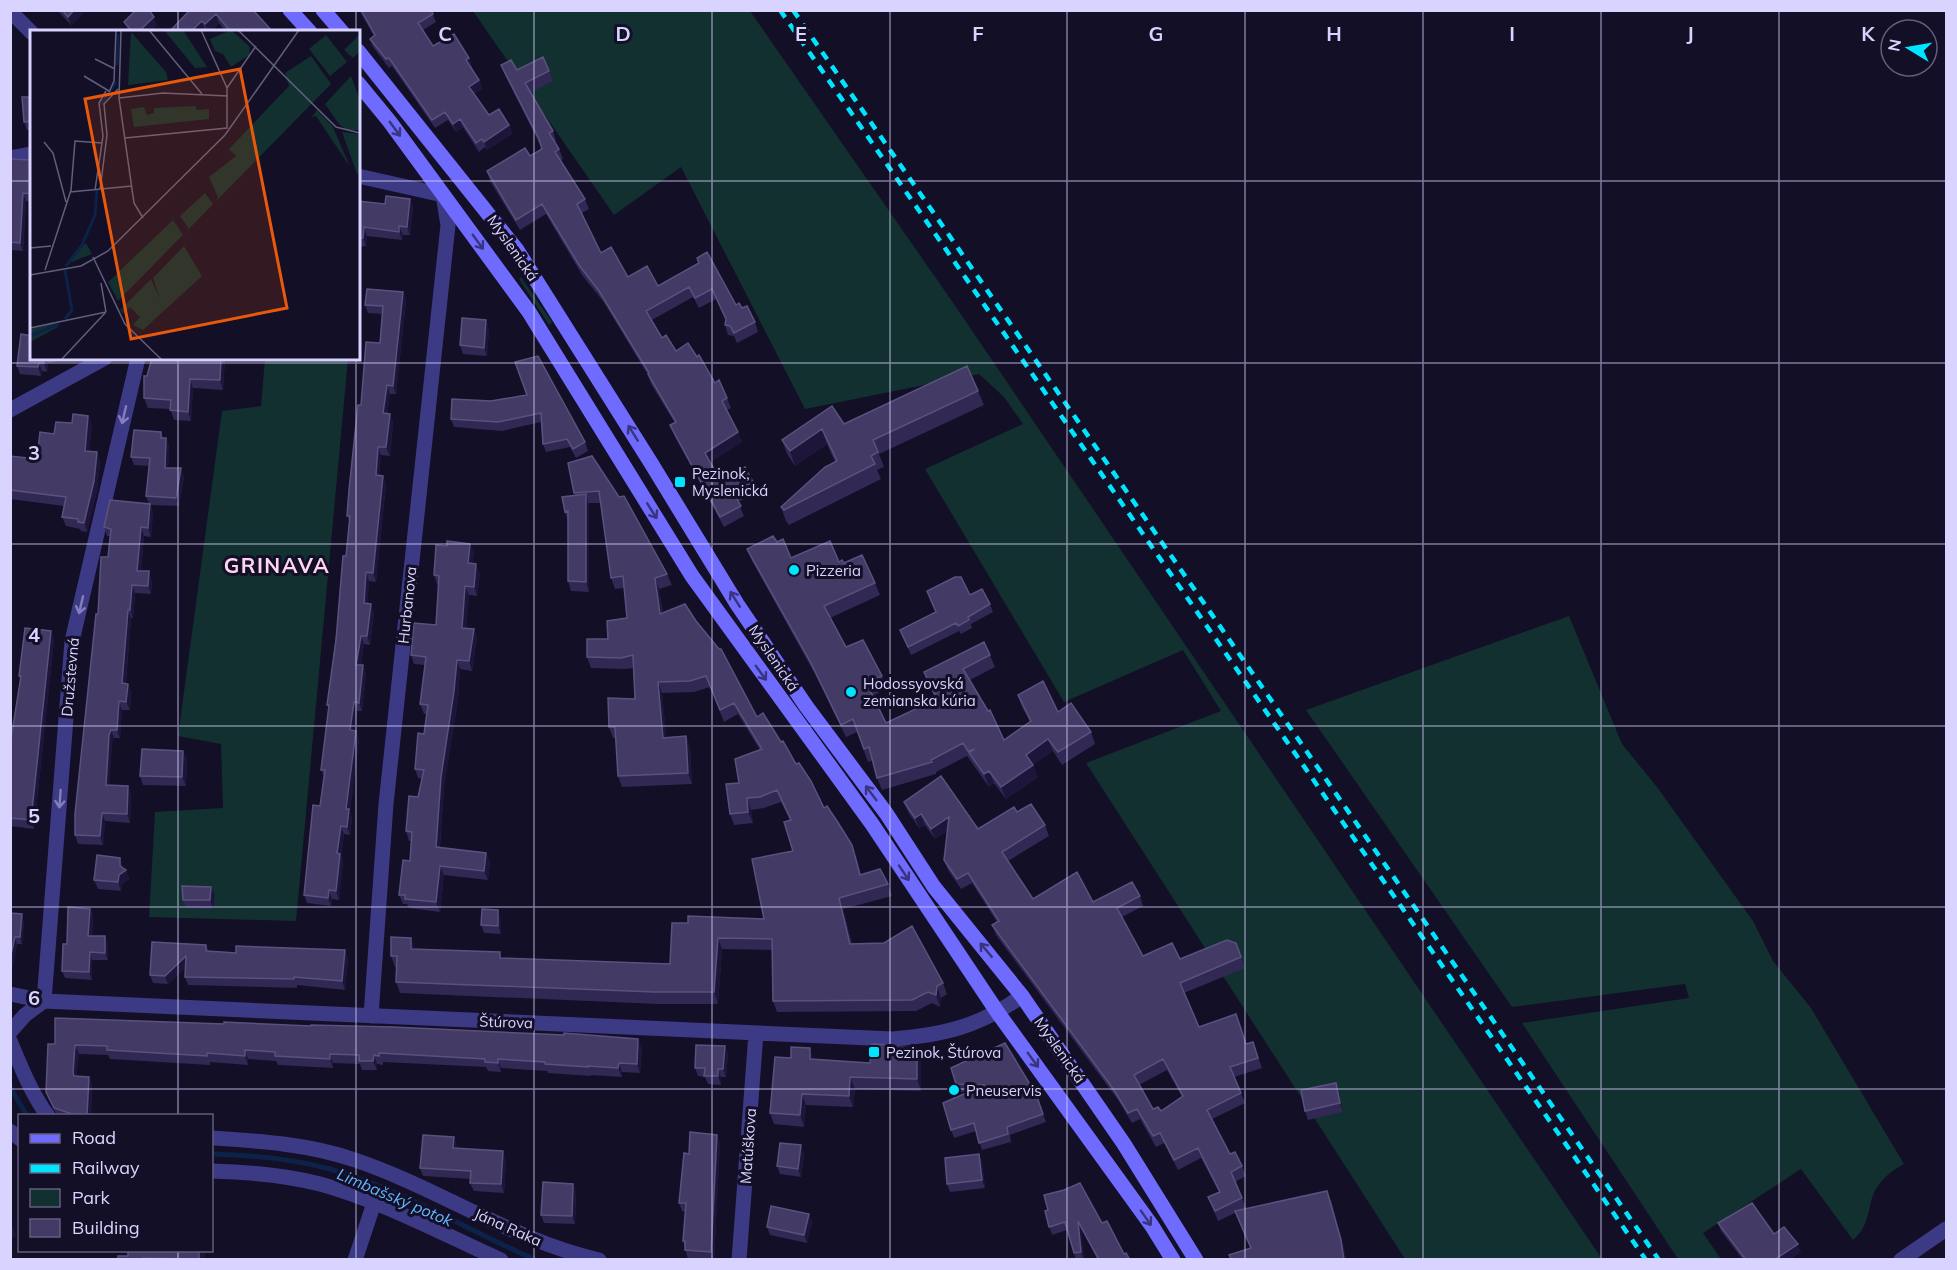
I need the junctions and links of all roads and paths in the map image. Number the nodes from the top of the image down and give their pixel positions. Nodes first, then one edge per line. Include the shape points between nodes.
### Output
1 (290, 10) edge
2 (323, 10) edge
3 (10, 11) edge
4 (308, 30) edge
5 (340, 30) edge
6 (30, 31) edge
7 (360, 53) edge
8 (360, 85) edge
9 (30, 154) edge
10 (10, 158) edge
11 (360, 176) edge
12 (443, 195) junction
13 (101, 360) edge
14 (138, 360) edge
15 (10, 410) edge
16 (10, 994) edge
17 (1022, 996) junction
18 (44, 1002) junction
19 (998, 1013) junction
20 (371, 1016) junction
21 (10, 1032) edge
22 (756, 1033) junction
23 (10, 1041) edge
24 (47, 1114) edge
25 (213, 1138) edge
26 (213, 1171) edge
27 (374, 1203) junction
28 (1947, 1229) edge
29 (355, 1260) edge
30 (501, 1260) edge
31 (599, 1260) edge
32 (739, 1260) edge
33 (1173, 1260) edge
34 (1196, 1260) edge
35 (1901, 1260) edge

1 - 4 main road
2 - 5 main road
3 - 6 street
17 -> 7 main road, Myslenická via 934,887 737,604 517,249
8 -> 12 main road, Myslenická
9 - 10 street
11 - 12 street
12 -> 19 main road, Myslenická via 529,312 692,576 872,824
12 - 20 street, Hurbanova via 448,225 386,804
13 - 15 street
14 -> 18 street, Družstevná via 72,641
16 - 18 street, Štúrova
17 - 19 street, Štúrova
17 - 34 main road, Myslenická via 1124,1144
18 - 20 street, Štúrova
18 - 21 street
19 - 22 street, Štúrova via 924,1037
19 -> 33 main road, Myslenická
20 - 22 street, Štúrova
22 - 32 street, Matúškova
23 - 24 street
25 - 31 street, Jána Raka via 319,1149 354,1159 549,1246
26 - 27 street via 294,1179
27 - 29 street
27 - 30 street
28 - 35 street

